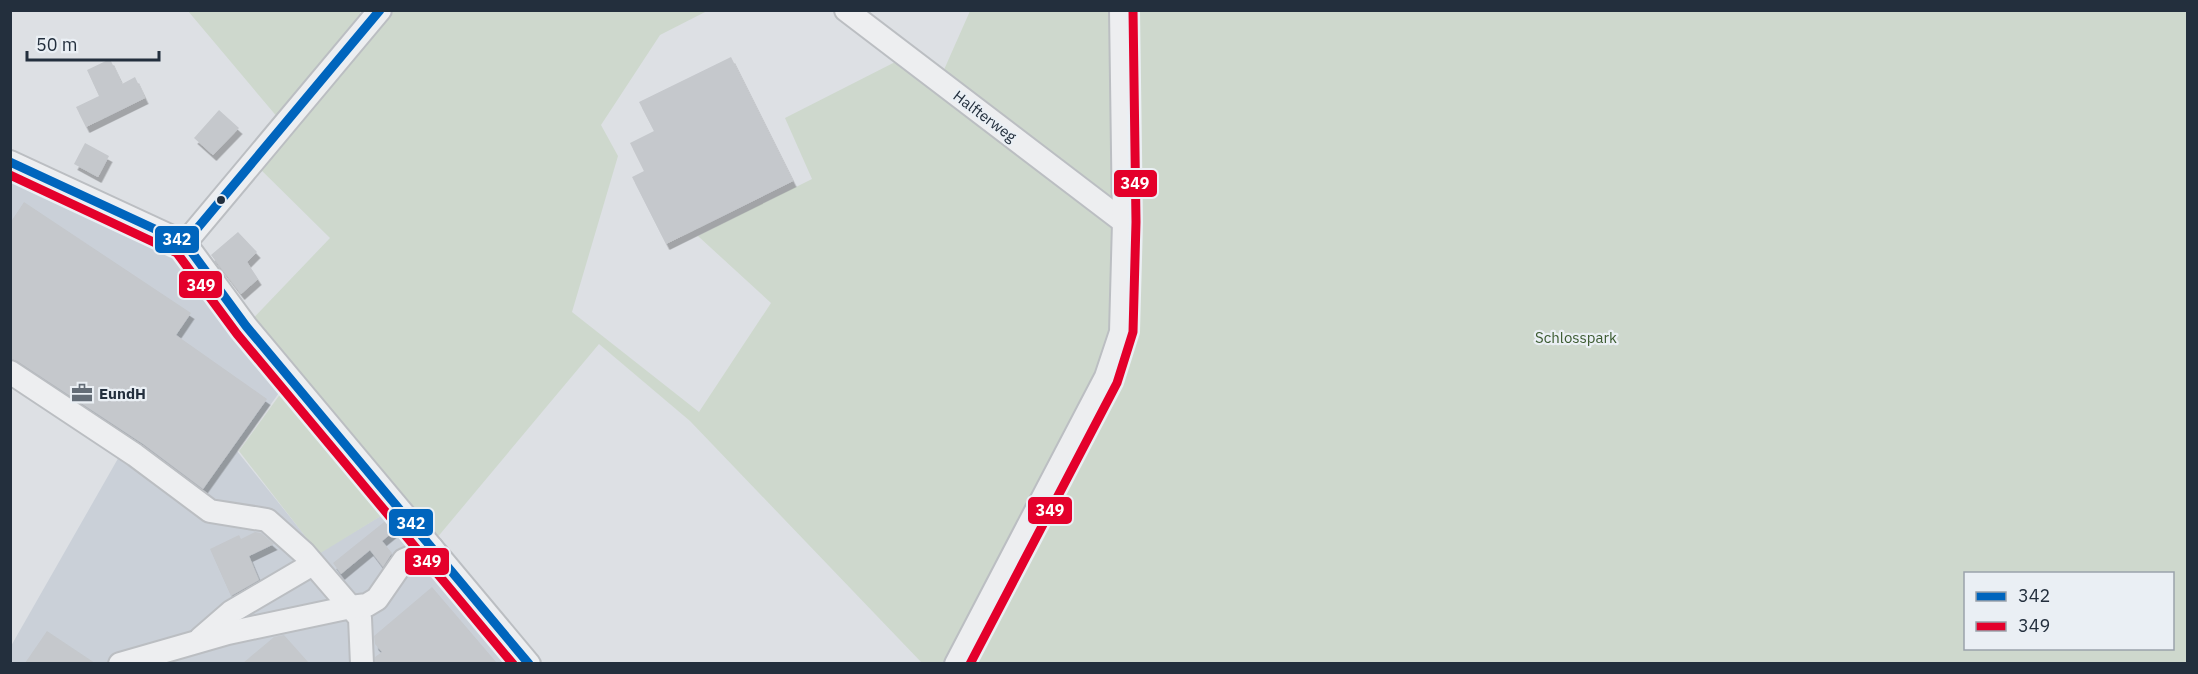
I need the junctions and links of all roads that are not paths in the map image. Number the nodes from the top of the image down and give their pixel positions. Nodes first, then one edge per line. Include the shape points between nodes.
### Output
1 (380, 10) edge
2 (846, 10) edge
3 (1121, 10) edge
4 (10, 162) edge
5 (1124, 222) junction
6 (185, 243) junction
7 (10, 372) edge
8 (432, 548) junction
9 (311, 564) junction
10 (351, 607) junction
11 (181, 651) edge
12 (120, 663) edge
13 (362, 663) edge
14 (529, 663) edge
15 (956, 663) edge

1 - 6 street
2 - 5 street, Halfterweg
3 - 5 street
4 - 6 street
5 - 15 street via 1121,332 1106,377
6 - 8 street via 246,326
7 - 9 street via 135,455 210,511 267,520
8 - 10 street via 404,560 377,599
8 - 14 street
9 - 10 street
9 - 11 street via 231,612
10 - 11 street
10 - 13 street via 360,618
11 - 12 street

